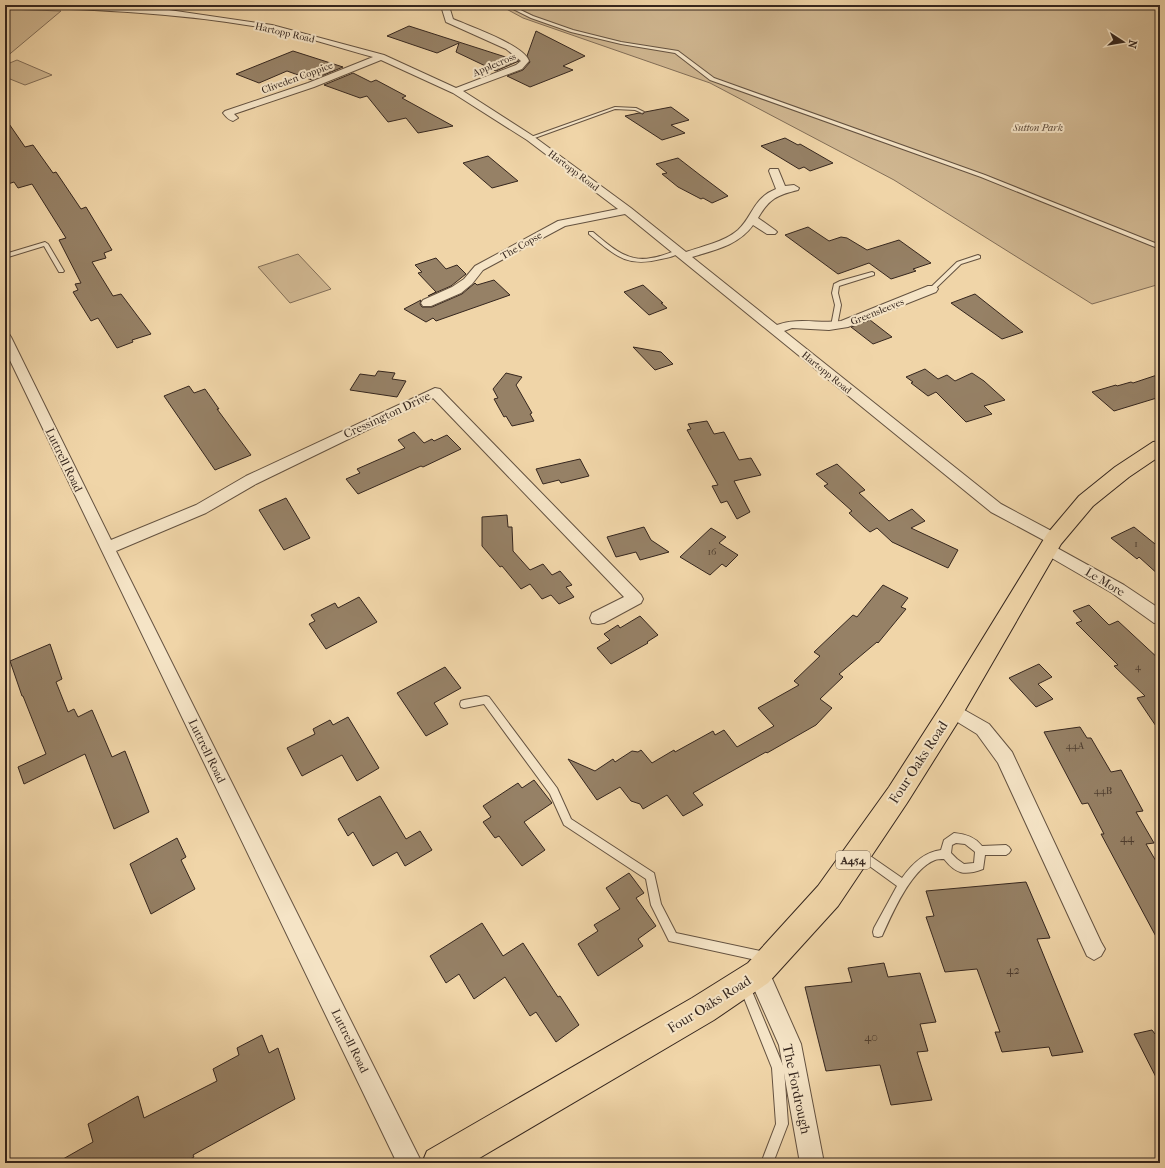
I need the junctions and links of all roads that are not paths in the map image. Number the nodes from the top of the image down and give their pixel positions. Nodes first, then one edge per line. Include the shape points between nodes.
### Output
1 (5, 5) edge
2 (436, 5) edge
3 (507, 5) edge
4 (98, 6) edge
5 (380, 57) junction
6 (456, 91) junction
7 (642, 112) dead end
8 (233, 118) dead end
9 (530, 138) junction
10 (774, 171) dead end
11 (794, 188) dead end
12 (781, 189) junction
13 (627, 210) junction
14 (752, 219) junction
15 (772, 232) dead end
16 (591, 233) dead end
17 (1160, 247) edge
18 (681, 254) junction
19 (5, 256) edge
20 (978, 257) dead end
21 (61, 271) dead end
22 (872, 274) dead end
23 (932, 290) joint
24 (427, 303) dead end
25 (834, 326) junction
26 (774, 330) junction
27 (5, 337) edge
28 (1160, 447) edge
29 (1051, 544) junction
30 (107, 548) junction
31 (598, 618) dead end
32 (1160, 618) edge
33 (464, 704) dead end
34 (952, 710) junction
35 (1006, 850) dead end
36 (980, 851) junction
37 (858, 853) junction
38 (946, 854) junction
39 (904, 885) junction
40 (878, 932) dead end
41 (1094, 949) dead end
42 (758, 972) junction
43 (410, 1163) edge
44 (439, 1163) edge
45 (767, 1163) edge
46 (812, 1163) edge

1 - 4 street, Hartopp Road
2 - 6 street, Applecross via 446,8 449,20 508,47 525,61 519,67
3 - 17 lane via 532,18 572,31 621,43 676,52 712,79 983,176
4 - 5 street, Hartopp Road via 170,12 272,27
5 - 6 street, Hartopp Road
5 - 8 street, Cliveden Coppice via 311,85 228,113
6 - 9 street, Hartopp Road
7 - 9 lane via 636,109 615,108
9 - 13 street, Hartopp Road
10 - 12 street
11 - 12 street
12 - 14 street via 760,204
13 - 18 street, Hartopp Road
13 - 24 street, The Copse via 562,223 479,268 470,281 459,289
14 - 15 street
14 - 18 street via 734,238
16 - 18 lane via 628,260 653,261
18 - 26 street, Hartopp Road
19 - 21 lane via 46,244
20 - 23 lane via 959,263
22 - 25 lane via 836,285 838,305
23 - 25 street, Greensleeves via 852,322
25 - 26 street, Greensleeves via 791,324
26 - 29 street, Hartopp Road via 996,508
27 - 30 street, Luttrell Road
28 - 29 main road, Four Oaks Road / A454 via 1122,472 1086,501
29 - 32 street, Le More
29 - 34 main road, Four Oaks Road / A454
30 - 31 street, Cressington Drive via 201,509 250,480 435,392 635,599
30 - 43 street, Luttrell Road
33 - 42 lane via 486,700 554,792 567,822 650,876 656,905 673,937
34 - 37 main road, Four Oaks Road / A454
34 - 41 street, Four Oaks Road via 983,729 1005,758
35 - 36 lane
36 - 38 lane via 976,844 966,838 954,838 947,843
36 - 38 lane via 979,866 967,870 956,866
37 - 39 lane
37 - 42 main road, Four Oaks Road / A454 via 828,896
38 - 39 lane via 931,857 913,871
39 - 40 lane
42 - 44 main road, Four Oaks Road / A454
42 - 45 lane via 778,1068 782,1124
42 - 46 street, The Fordrough via 790,1044

